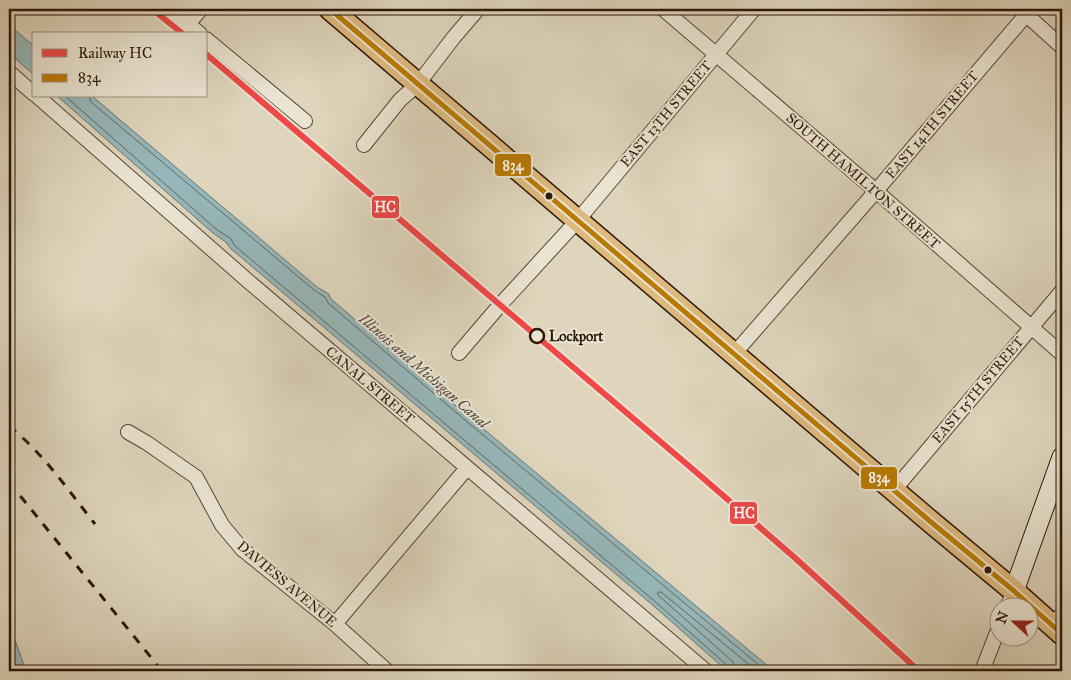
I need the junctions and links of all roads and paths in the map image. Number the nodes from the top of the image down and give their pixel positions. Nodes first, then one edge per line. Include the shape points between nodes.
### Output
1 (170, 9) edge
2 (201, 9) edge
3 (330, 9) edge
4 (478, 9) edge
5 (663, 9) edge
6 (754, 9) edge
7 (1025, 11) edge
8 (188, 24) junction
9 (198, 32) edge
10 (208, 41) edge
11 (1062, 47) edge
12 (717, 54) junction
13 (9, 72) edge
14 (418, 84) junction
15 (32, 92) edge
16 (39, 98) edge
17 (305, 120) dead end
18 (364, 145) dead end
19 (876, 191) junction
20 (578, 220) junction
21 (1062, 291) edge
22 (1031, 327) junction
23 (459, 353) dead end
24 (734, 354) junction
25 (1062, 354) edge
26 (128, 432) dead end
27 (1062, 457) edge
28 (467, 468) junction
29 (894, 490) junction
30 (1010, 598) edge
31 (1011, 598) edge
32 (1038, 614) edge
33 (335, 624) junction
34 (1059, 625) edge
35 (991, 648) edge
36 (387, 671) edge
37 (706, 671) edge
38 (982, 671) edge

1 - 8 street
2 - 8 street
3 - 14 main road
4 - 14 street
5 - 12 street, SOUTH HAMILTON STREET
6 - 12 street, EAST 13TH STREET
7 - 11 street
7 - 19 street, EAST 14TH STREET
8 - 9 street
10 - 17 street
12 - 19 street, SOUTH HAMILTON STREET
12 - 20 street, EAST 13TH STREET
13 - 15 street
14 - 18 street via 400,100
14 - 20 main road
16 - 28 street, CANAL STREET via 255,288
19 - 22 street, SOUTH HAMILTON STREET
19 - 24 street, EAST 14TH STREET
20 - 23 street, EAST 13TH STREET
20 - 24 main road
21 - 22 street, EAST 15TH STREET
22 - 25 street, SOUTH HAMILTON STREET
22 - 29 street, EAST 15TH STREET
24 - 29 main road
26 - 33 street, DAVIESS AVENUE via 196,477 222,525 242,549
27 - 31 street
28 - 33 street
28 - 37 street, CANAL STREET
29 - 30 main road
32 - 34 main road
33 - 36 street, DAVIESS AVENUE
35 - 38 street

